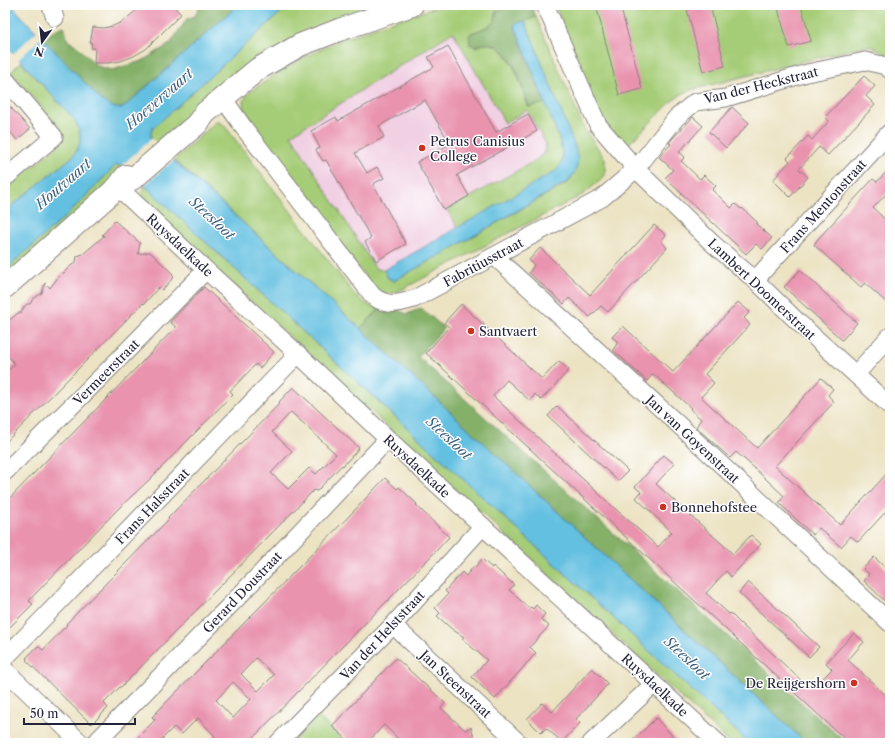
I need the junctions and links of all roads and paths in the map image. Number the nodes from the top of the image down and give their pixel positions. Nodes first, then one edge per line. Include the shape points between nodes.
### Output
1 (412, 5) edge
2 (546, 5) edge
3 (890, 70) edge
4 (5, 79) edge
5 (223, 98) junction
6 (890, 132) edge
7 (636, 169) junction
8 (5, 178) edge
9 (127, 179) junction
10 (494, 256) junction
11 (206, 270) junction
12 (755, 280) junction
13 (5, 288) edge
14 (890, 336) edge
15 (298, 354) junction
16 (856, 374) junction
17 (890, 406) edge
18 (388, 439) junction
19 (5, 472) edge
20 (483, 526) junction
21 (890, 623) edge
22 (393, 625) junction
23 (5, 658) edge
24 (5, 670) edge
25 (654, 684) junction
26 (81, 743) edge
27 (95, 743) edge
28 (278, 743) edge
29 (518, 743) edge
30 (591, 743) edge
31 (718, 743) edge

1 - 5 street via 300,45 258,69
2 - 7 street via 598,125
3 - 7 street, Van der Heckstraat via 886,66 865,60 807,73 726,98 695,102 676,118
4 - 8 street via 54,137
5 - 9 street via 205,113 197,124
5 - 10 street, Fabritiusstraat via 378,300 393,304 414,299
6 - 12 street, Frans Mentonstraat
7 - 10 street, Fabritiusstraat via 602,198
7 - 12 street, Lambert Doomerstraat via 712,243
9 - 11 street, Ruysdaelkade
9 - 13 street
10 - 21 street, Jan van Goyenstraat
11 - 15 street, Ruysdaelkade
11 - 19 street, Vermeerstraat
12 - 16 street, Lambert Doomerstraat
14 - 16 street
15 - 18 street, Ruysdaelkade
15 - 23 street, Frans Halsstraat
16 - 17 street, Lambert Doomerstraat
18 - 20 street, Ruysdaelkade
18 - 27 street, Gerard Doustraat
20 - 22 street, Van der Helststraat
20 - 25 street, Ruysdaelkade
22 - 28 street, Van der Helststraat
22 - 29 street, Jan Steenstraat
24 - 26 street
25 - 30 street
25 - 31 street, Ruysdaelkade

